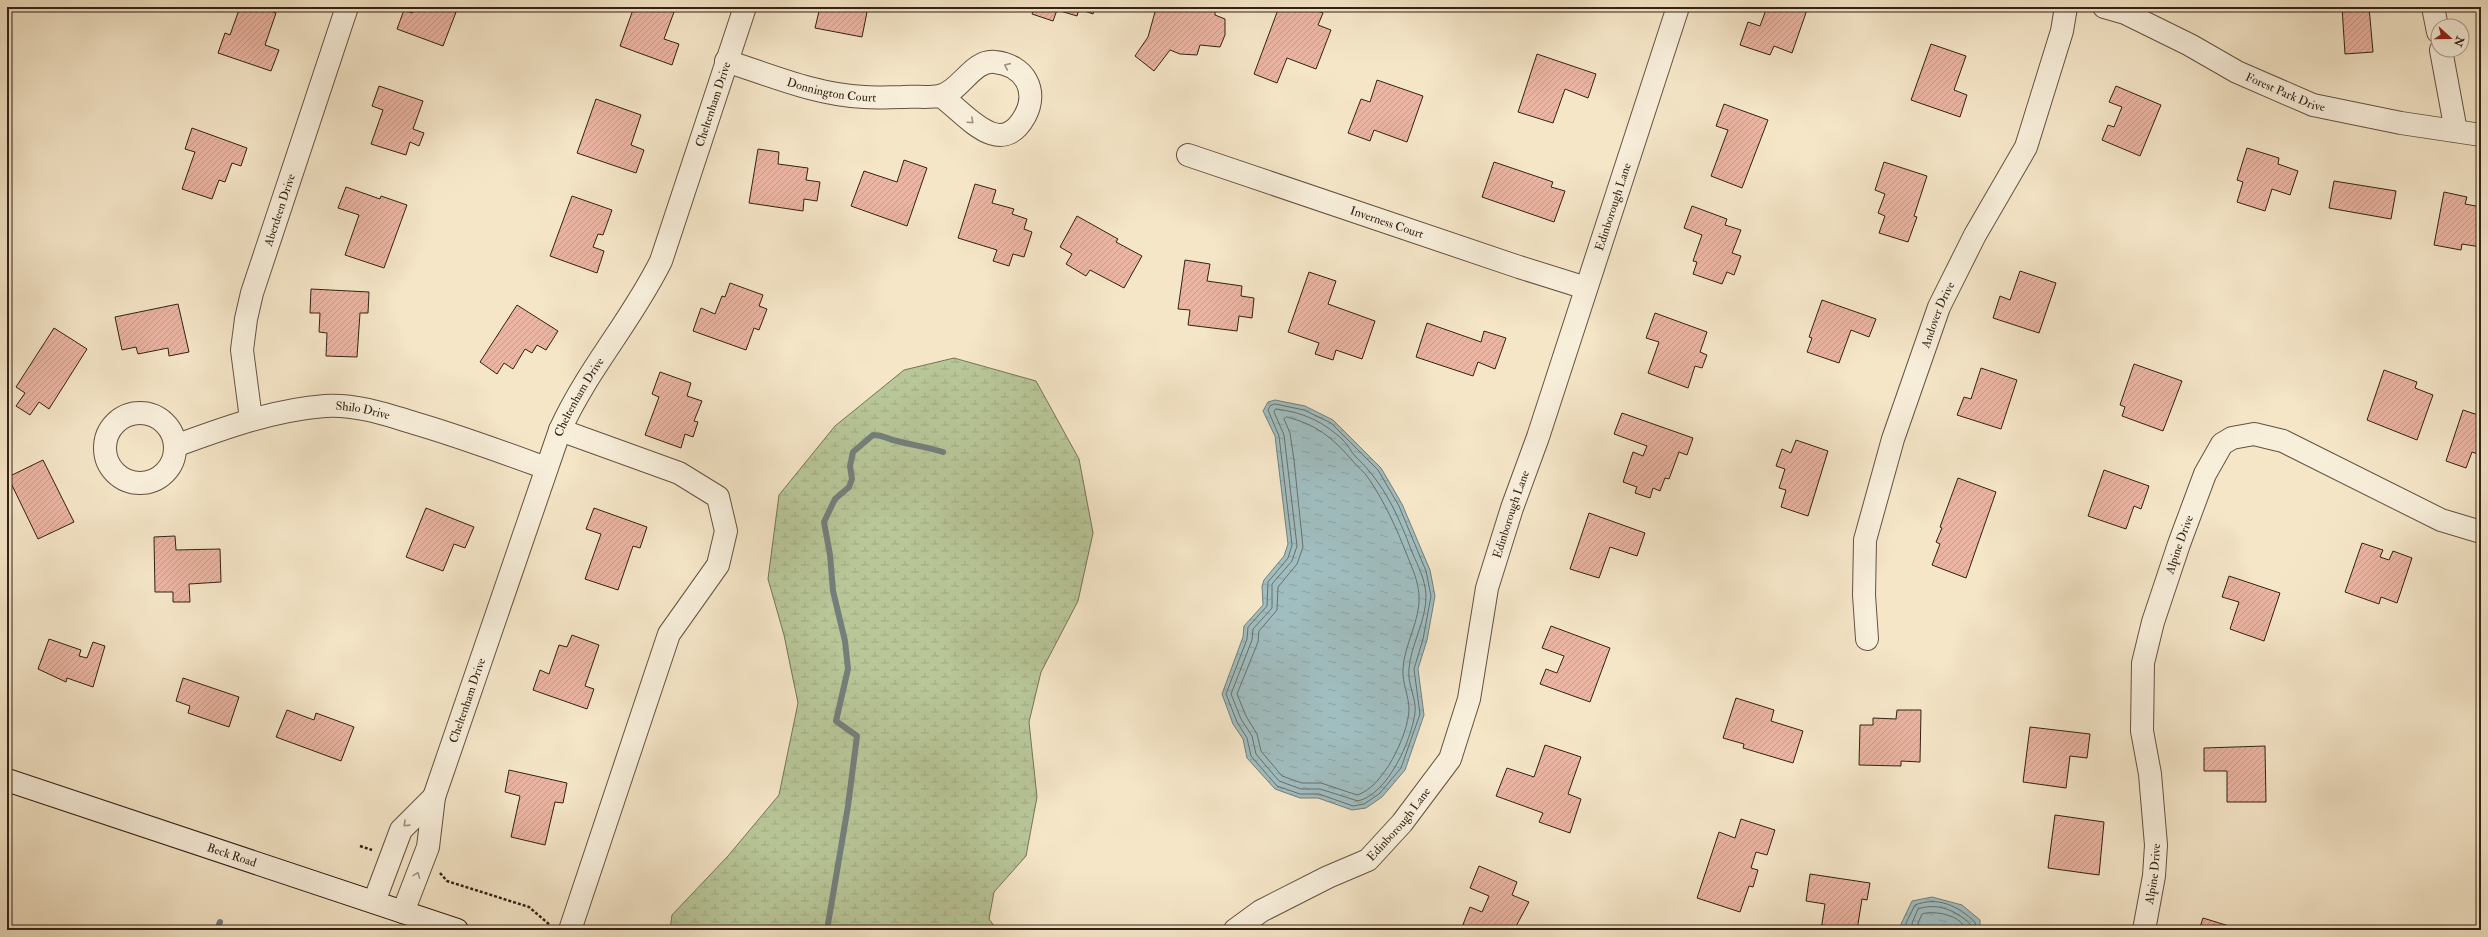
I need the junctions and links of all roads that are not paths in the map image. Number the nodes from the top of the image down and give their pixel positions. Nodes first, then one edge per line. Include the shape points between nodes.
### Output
1 (347, 7) edge
2 (745, 7) edge
3 (1678, 7) edge
4 (2066, 7) edge
5 (2104, 7) edge
6 (2433, 7) edge
7 (2435, 18) edge
8 (2442, 58) edge
9 (726, 61) junction
10 (941, 96) dead end
11 (2456, 131) junction
12 (2481, 135) edge
13 (1188, 155) dead end
14 (1586, 288) junction
15 (251, 419) junction
16 (560, 430) junction
17 (175, 446) dead end
18 (546, 468) junction
19 (2481, 532) edge
20 (1866, 639) dead end
21 (7, 780) edge
22 (434, 797) junction
23 (374, 902) junction
24 (403, 912) junction
25 (560, 927) edge
26 (457, 930) edge
27 (1235, 930) edge
28 (2144, 930) edge

1 - 15 street, Aberdeen Drive via 252,293 242,350
2 - 9 street, Cheltenham Drive
3 - 14 street, Edinborough Lane
4 - 20 street, Andover Drive via 2062,31 2026,147 1975,235 1939,307 1893,439 1865,540
5 - 11 street, Forest Park Drive via 2125,13 2237,72 2313,105
6 - 7 street
8 - 11 street
9 - 10 street, Donnington Court via 799,85 842,94 863,97
9 - 16 street, Cheltenham Drive via 661,261 647,289 580,393
11 - 12 street, Forest Park Drive
13 - 14 street, Inverness Court
14 - 27 street, Edinborough Lane via 1487,588 1469,699 1450,759 1402,824 1368,860 1261,911
15 - 17 street, Shilo Drive
15 - 18 street, Shilo Drive via 325,406 372,410
16 - 18 street, Cheltenham Drive
16 - 25 street via 679,473 718,497 726,531 718,565 669,634
18 - 22 street, Cheltenham Drive
19 - 28 street, Alpine Drive via 2441,520 2283,441 2254,434 2232,438 2222,444 2205,474 2179,544 2142,663 2142,731 2150,774 2156,845 2154,876
21 - 23 street, Beck Road
22 -> 23 street, Cheltenham Drive via 401,830
24 -> 22 street, Cheltenham Drive via 428,847
23 - 24 street, Beck Road
24 - 26 street, Beck Road

